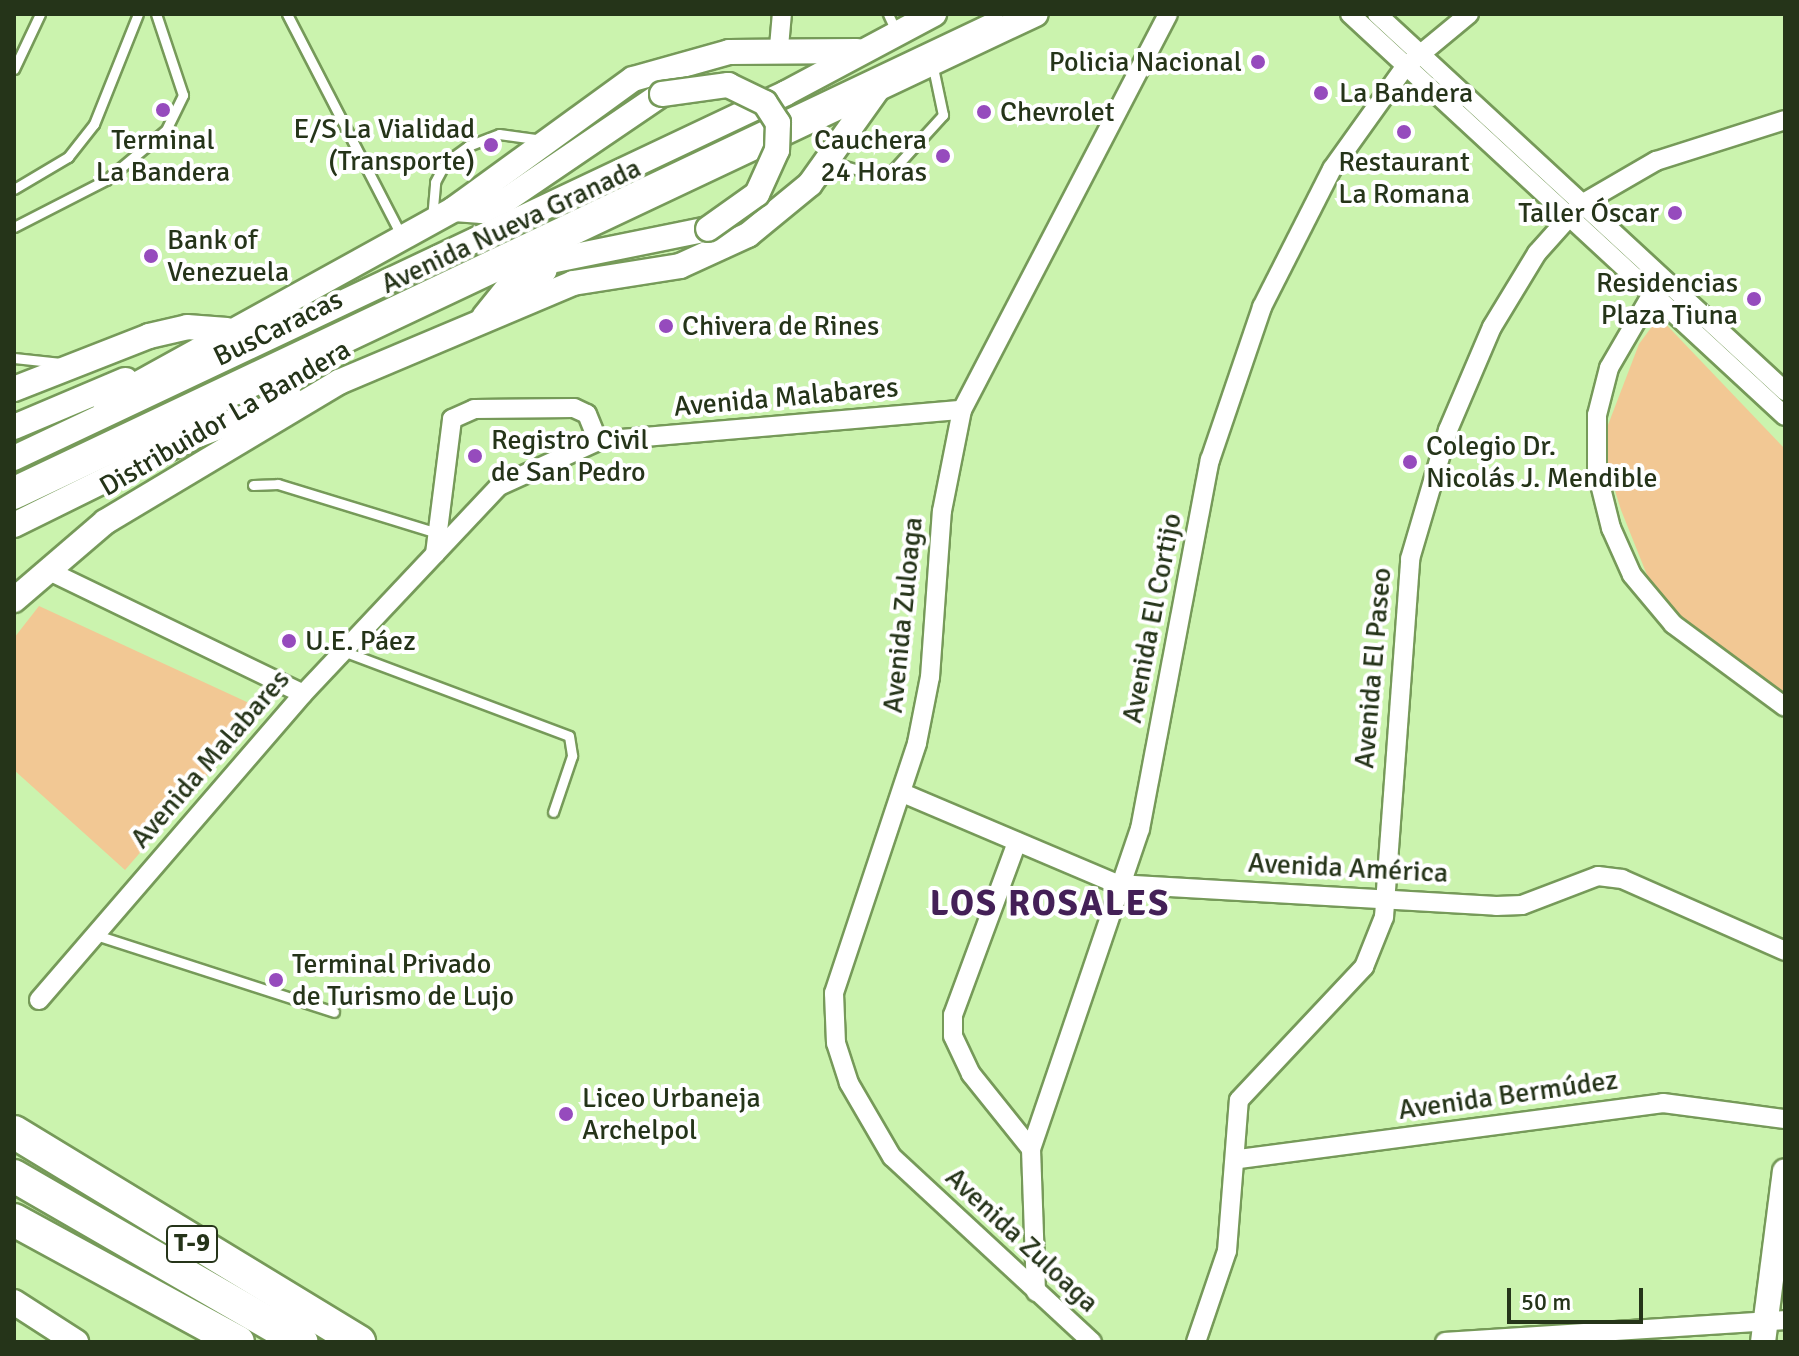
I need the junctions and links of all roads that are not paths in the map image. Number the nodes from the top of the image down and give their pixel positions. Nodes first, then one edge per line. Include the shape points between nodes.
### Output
1 (40, 14) edge
2 (138, 14) edge
3 (156, 14) edge
4 (287, 14) edge
5 (782, 14) edge
6 (934, 14) edge
7 (998, 14) edge
8 (1036, 14) edge
9 (1350, 14) edge
10 (1377, 14) edge
11 (1469, 14) edge
12 (1166, 17) edge
13 (892, 23) edge
14 (779, 47) junction
15 (857, 51) junction
16 (1412, 62) junction
17 (932, 63) junction
18 (14, 69) edge
19 (880, 86) junction
20 (1785, 120) edge
21 (550, 143) junction
22 (828, 161) junction
23 (542, 176) junction
24 (14, 189) edge
25 (454, 209) junction
26 (1574, 211) junction
27 (432, 221) junction
28 (14, 227) edge
29 (401, 237) junction
30 (478, 238) junction
31 (596, 247) junction
32 (480, 273) junction
33 (1656, 286) junction
34 (483, 319) junction
35 (227, 330) junction
36 (14, 358) edge
37 (81, 365) junction
38 (147, 376) junction
39 (339, 382) junction
40 (14, 389) edge
41 (1785, 391) edge
42 (962, 410) junction
43 (1785, 416) edge
44 (14, 427) edge
45 (67, 433) junction
46 (598, 441) junction
47 (14, 458) edge
48 (14, 480) edge
49 (253, 485) dead end
50 (14, 497) edge
51 (14, 525) edge
52 (437, 533) junction
53 (435, 554) junction
54 (47, 570) junction
55 (14, 600) edge
56 (343, 651) junction
57 (303, 694) junction
58 (1785, 707) edge
59 (905, 794) junction
60 (553, 812) dead end
61 (1017, 842) junction
62 (1117, 884) junction
63 (1388, 896) junction
64 (96, 935) junction
65 (1785, 951) edge
66 (39, 1000) dead end
67 (334, 1012) dead end
68 (1785, 1119) edge
69 (18, 1133) edge
70 (1031, 1149) junction
71 (1239, 1159) junction
72 (1785, 1171) edge
73 (14, 1176) edge
74 (14, 1220) edge
75 (1036, 1292) junction
76 (14, 1302) edge
77 (1772, 1327) edge
78 (76, 1342) edge
79 (238, 1342) edge
80 (301, 1342) edge
81 (359, 1342) edge
82 (1092, 1342) edge
83 (1196, 1342) edge
84 (1445, 1342) edge

1 - 18 lane
2 - 24 lane via 94,124 68,157
3 - 28 lane via 183,95 166,130 106,180
4 - 29 lane
5 - 14 street
6 - 13 main road, Avenida Nueva Granada
7 - 48 lane, BusCaracas
8 - 17 main road, Avenida Nueva Granada
9 - 16 street
10 - 16 street
11 - 16 street, Avenida El Cortijo
12 - 42 street, Avenida Zuloaga
13 - 15 main road, Avenida Nueva Granada
14 - 15 main road
14 - 21 main road via 678,63 633,79
15 - 30 main road, Avenida Nueva Granada via 786,93
16 - 26 street
16 - 62 street, Avenida El Cortijo via 1332,169 1262,307 1210,460 1140,829
17 - 19 main road, Avenida Nueva Granada
17 - 22 lane via 943,115 892,171 879,176
19 - 22 main road, Distribuidor La Bandera
19 - 32 main road, Avenida Nueva Granada
20 - 26 street, Avenida El Paseo via 1656,161
21 - 25 main road
21 - 27 lane via 499,134 468,146 435,182
22 - 34 main road, Distribuidor La Bandera via 778,214 710,256 573,283
23 - 25 main road via 482,211
23 - 30 main road via 522,209
23 - 31 main road, bridge via 615,120 662,94 728,85 765,103 778,123 777,150 757,194 708,229
25 - 27 main road
26 - 33 street
26 - 63 street, Avenida El Paseo via 1521,275 1492,327 1423,505 1402,629
27 - 29 main road
29 - 35 main road
30 - 45 main road, Avenida Nueva Granada
31 - 32 main road
31 - 34 main road via 509,286
32 - 50 main road, Avenida Nueva Granada
33 - 41 street
33 - 43 street
33 - 58 street via 1609,368 1597,415 1597,472 1611,528 1632,575 1673,624
34 - 39 main road, Distribuidor La Bandera
35 - 37 main road via 187,327
35 - 38 main road
36 - 37 lane
37 - 40 main road
38 - 44 main road via 108,383
38 - 45 main road
39 - 51 main road via 190,438
39 - 54 main road, Distribuidor La Bandera via 140,500
42 - 46 street, Avenida Malabares
42 - 59 street, Avenida Zuloaga via 942,511 930,677
45 - 47 main road, Avenida Nueva Granada
46 - 52 street via 587,414 574,408 474,409 452,419
46 - 53 street, Avenida Malabares via 499,486
49 - 52 lane via 278,484
52 - 53 street
53 - 56 street, Avenida Malabares
54 - 55 main road, Distribuidor La Bandera
54 - 57 street
56 - 57 street, Avenida Malabares
56 - 60 lane via 569,736 572,756
57 - 64 street, Avenida Malabares
59 - 61 street, Avenida América
59 - 75 street, Avenida Zuloaga via 843,947 834,993 836,1043 849,1083 892,1157
61 - 62 street, Avenida América
61 - 70 street via 953,1015 953,1036 971,1074
62 - 63 street, Avenida América
62 - 70 street, Avenida El Cortijo
63 - 65 street, Avenida América via 1522,905 1575,882 1610,877
63 - 71 street, Avenida El Paseo via 1364,967 1244,1089
64 - 66 street, Avenida Malabares
64 - 67 lane
68 - 71 street, Avenida Bermúdez via 1663,1103
69 - 81 highway, T-9
70 - 75 street, Avenida El Cortijo
71 - 83 street, Avenida El Paseo via 1227,1251
72 - 77 main road
73 - 80 highway
74 - 79 highway, T-9
75 - 82 street, Avenida Zuloaga
76 - 78 main road
77 - 84 street

